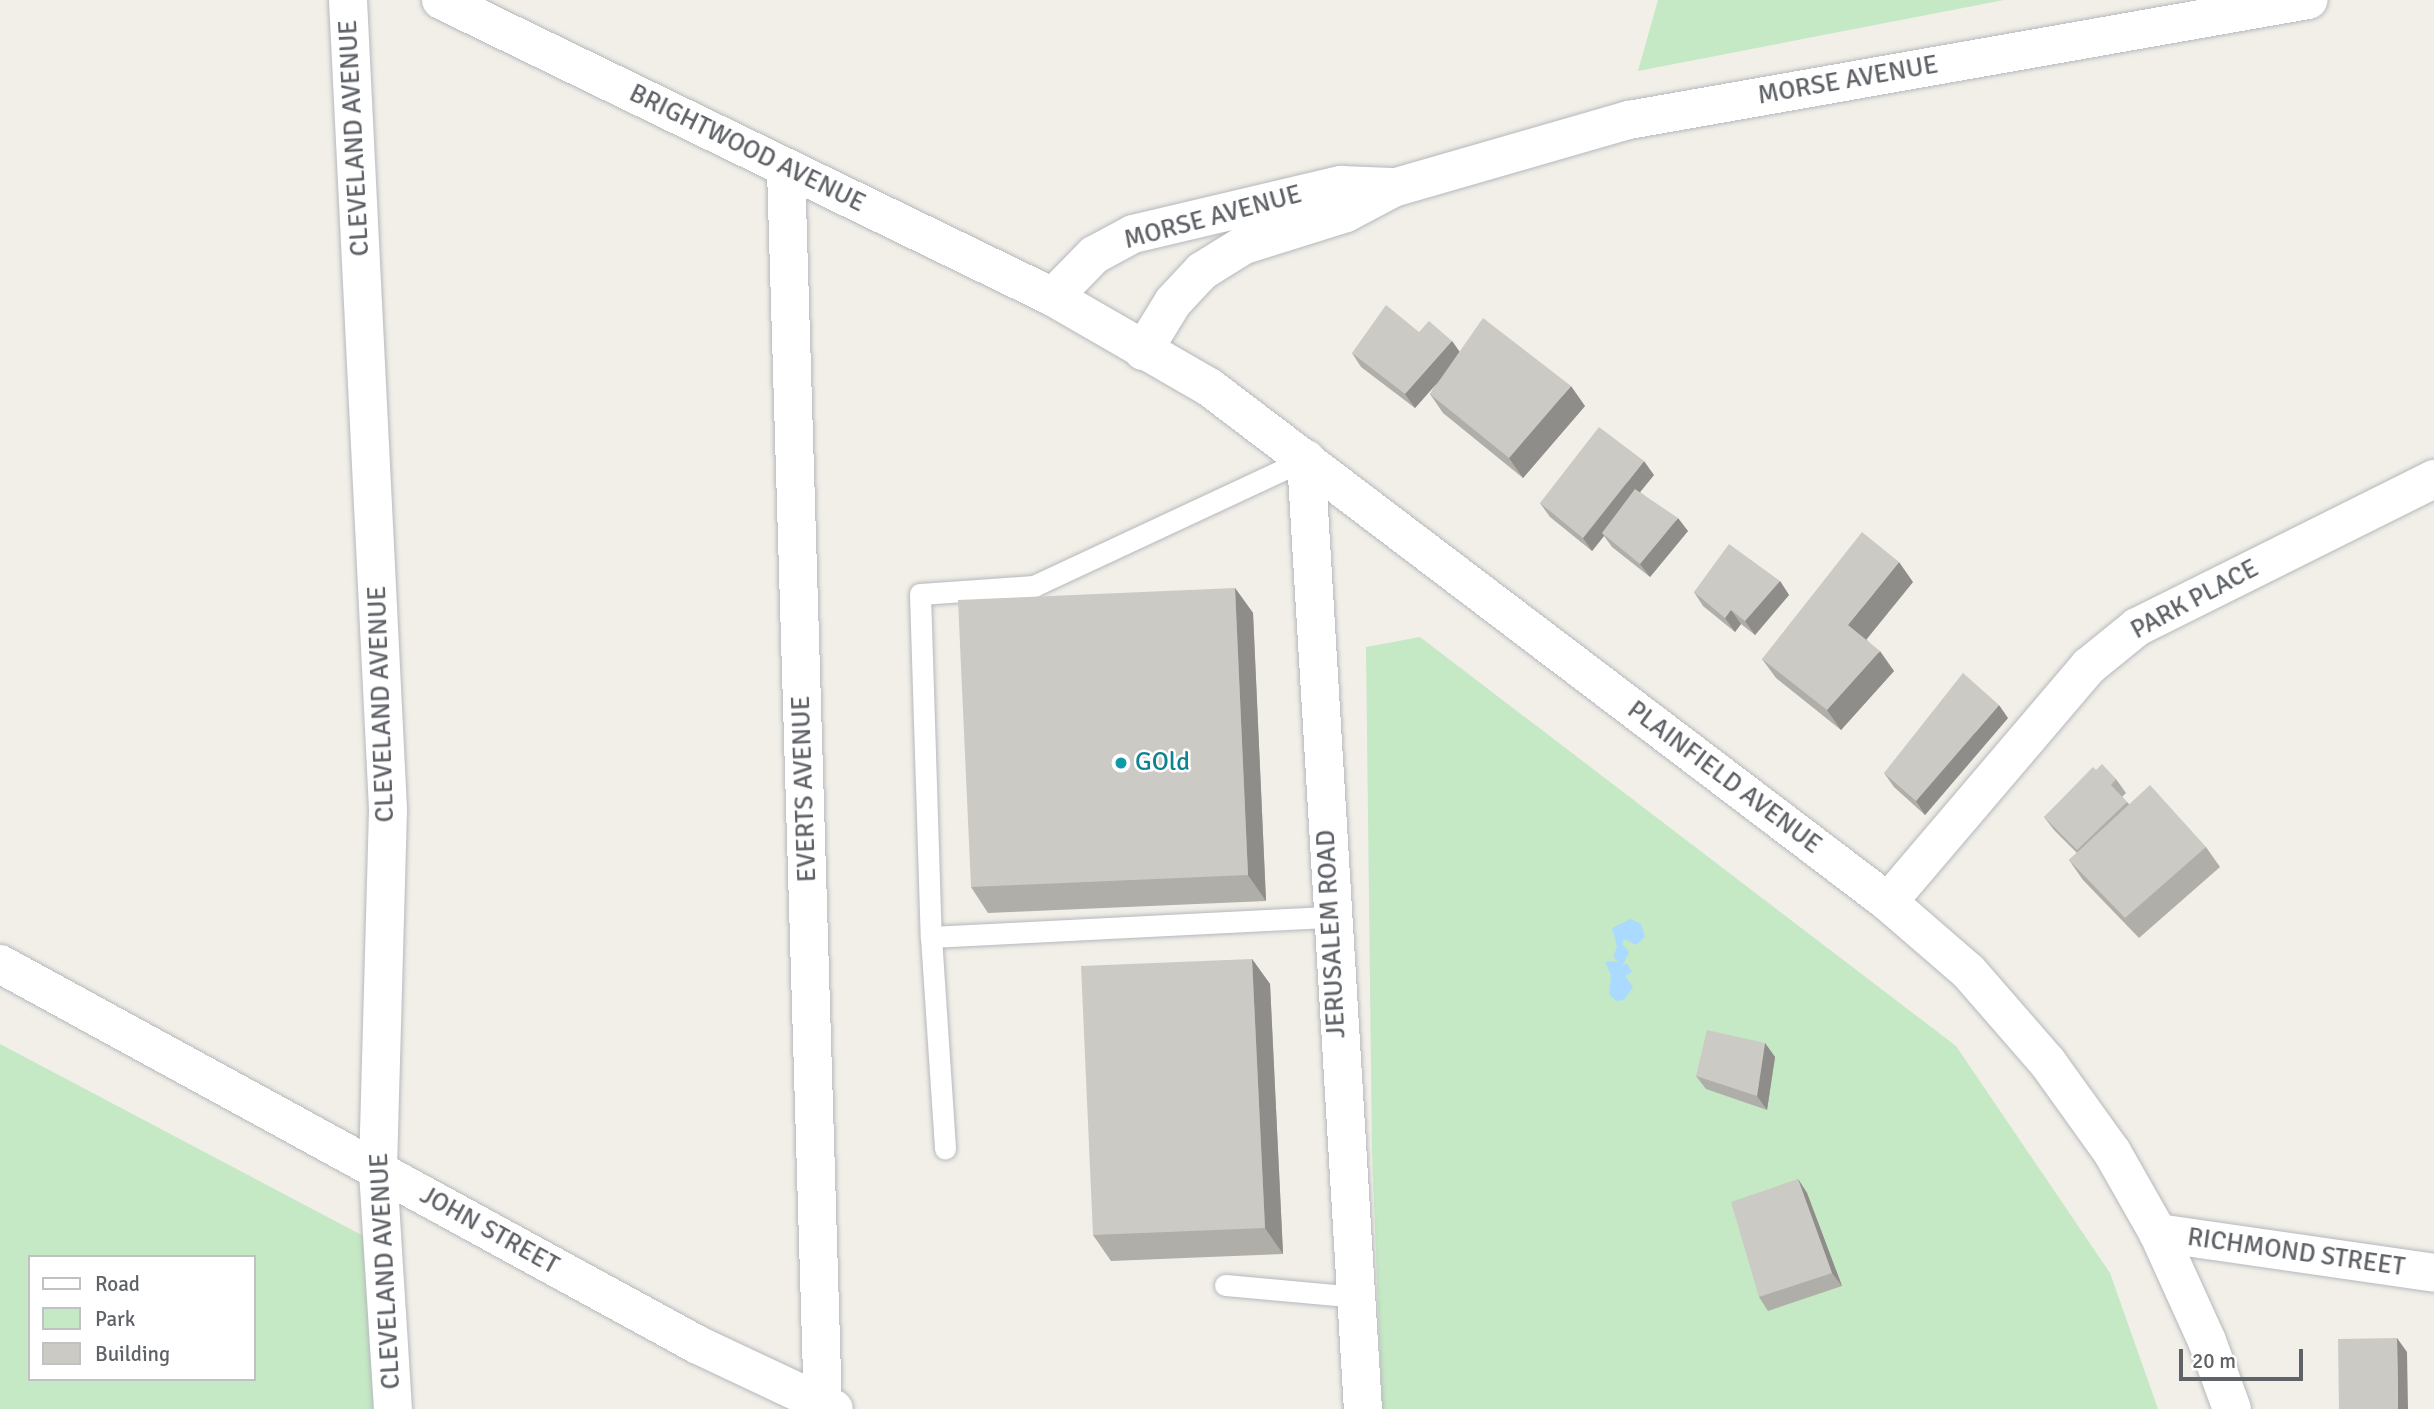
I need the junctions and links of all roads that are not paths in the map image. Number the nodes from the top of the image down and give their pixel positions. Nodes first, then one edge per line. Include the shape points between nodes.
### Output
1 (348, 0) edge
2 (441, 0) edge
3 (2308, 0) edge
4 (786, 169) junction
5 (1393, 188) junction
6 (1054, 297) junction
7 (1143, 351) junction
8 (1306, 459) junction
9 (2434, 479) edge
10 (1888, 902) junction
11 (1330, 917) junction
12 (931, 937) junction
13 (0, 964) edge
14 (945, 1149) dead end
15 (378, 1171) junction
16 (2158, 1233) junction
17 (2434, 1273) edge
18 (1225, 1285) dead end
19 (1356, 1297) junction
20 (827, 1407) edge
21 (393, 1409) edge
22 (1363, 1409) edge
23 (2232, 1409) edge

1 - 15 street, CLEVELAND AVENUE via 388,810
2 - 4 street, BRIGHTWOOD AVENUE
3 - 5 street, MORSE AVENUE via 1629,120
4 - 6 street, BRIGHTWOOD AVENUE
4 - 20 street, EVERTS AVENUE
5 - 6 street, MORSE AVENUE via 1340,185 1133,234 1094,255
5 - 7 street, MORSE AVENUE via 1346,213 1244,245 1202,271 1173,302
6 - 7 street, PLAINFIELD AVENUE
7 - 8 street, PLAINFIELD AVENUE via 1209,387
8 - 10 street, PLAINFIELD AVENUE
8 - 11 street, JERUSALEM ROAD
8 - 12 lane via 1034,586 920,594
9 - 10 street, PARK PLACE via 2137,627 2089,666
10 - 16 street, PLAINFIELD AVENUE via 1968,971 2048,1063 2112,1152
11 - 12 lane
11 - 19 street, JERUSALEM ROAD
12 - 14 lane
13 - 15 street, JOHN STREET
15 - 20 street, JOHN STREET via 698,1345
15 - 21 street, CLEVELAND AVENUE
16 - 17 street, RICHMOND STREET
16 - 23 street, PLAINFIELD AVENUE
18 - 19 lane
19 - 22 street, JERUSALEM ROAD

